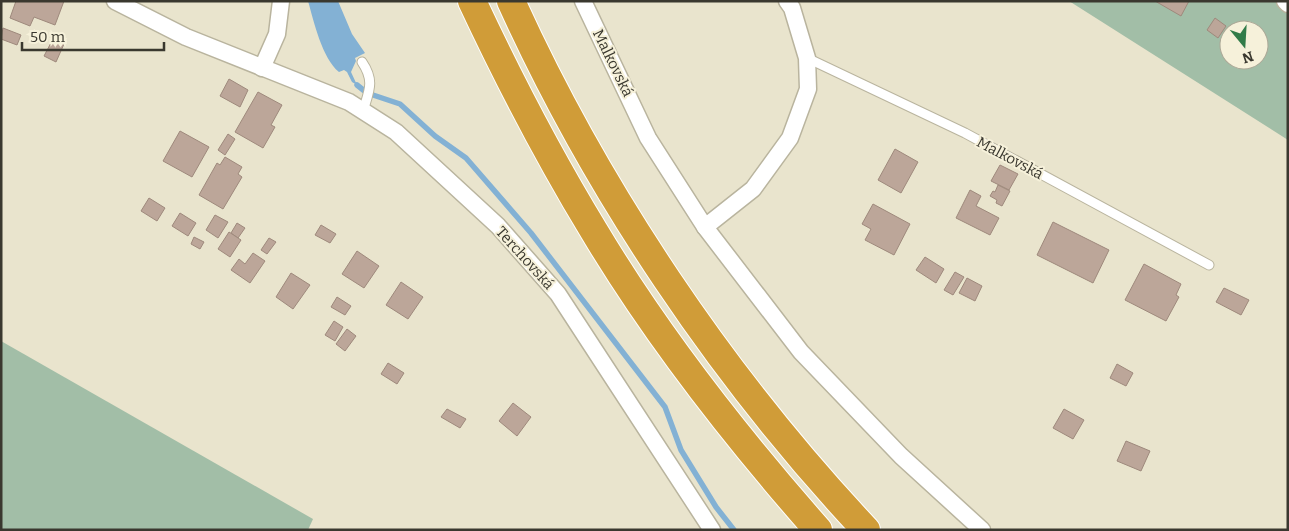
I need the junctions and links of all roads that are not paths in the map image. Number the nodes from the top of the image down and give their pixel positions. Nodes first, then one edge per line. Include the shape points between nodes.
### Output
1 (114, 1) edge
2 (281, 1) edge
3 (472, 1) edge
4 (511, 1) edge
5 (583, 1) edge
6 (787, 1) edge
7 (1285, 1) edge
8 (1288, 4) edge
9 (807, 58) junction
10 (362, 62) dead end
11 (262, 68) junction
12 (365, 106) junction
13 (705, 227) junction
14 (1209, 265) dead end
15 (845, 508) junction
16 (712, 530) edge
17 (818, 530) edge
18 (866, 530) edge
19 (876, 530) edge
20 (982, 530) edge

1 - 11 street, Terchovská via 186,37
2 - 11 street via 278,34
3 - 17 highway via 502,66 594,232 723,418
4 - 15 highway via 606,181 667,278 722,357
5 - 13 street, Malkovská via 648,138
6 - 9 street
7 - 8 street
9 - 13 street via 808,89 790,138 753,189
9 - 14 lane, Malkovská via 965,133
10 - 12 lane via 371,80
11 - 12 street, Terchovská
12 - 16 street, Terchovská via 498,226 558,294
13 - 20 street, Malkovská via 801,352 901,456
15 - 18 highway
15 - 19 highway

